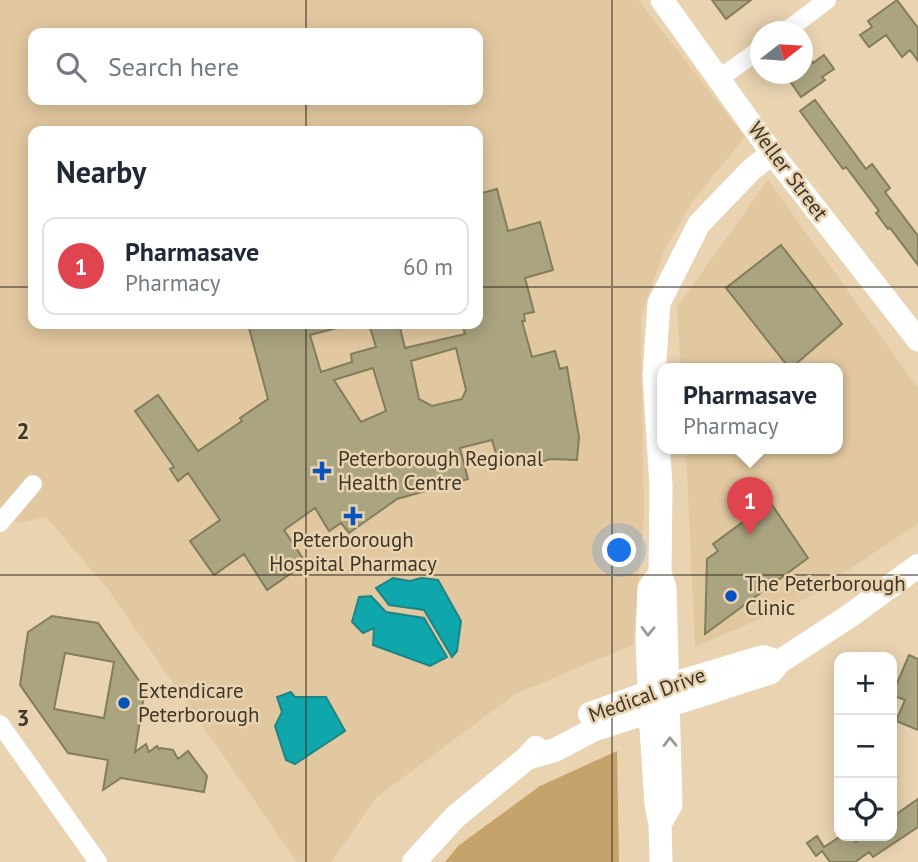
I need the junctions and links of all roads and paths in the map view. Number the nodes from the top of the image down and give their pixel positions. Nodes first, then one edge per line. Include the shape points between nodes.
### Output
1 (662, 0) edge
2 (827, 0) edge
3 (799, 21) edge
4 (750, 57) edge
5 (720, 78) junction
6 (772, 153) junction
7 (918, 340) edge
8 (657, 423) edge
9 (659, 454) edge
10 (33, 484) dead end
11 (0, 523) edge
12 (918, 566) edge
13 (660, 699) junction
14 (0, 724) edge
15 (98, 862) edge
16 (414, 862) edge
17 (661, 862) edge

1 - 5 street, Weller Street
2 - 3 street
4 - 5 street
5 - 6 street, Weller Street
6 - 7 street, Weller Street
6 - 8 street via 699,224 659,303 654,375
9 - 13 street via 660,573 665,587
10 - 11 street
12 - 13 main road, Medical Drive via 771,672
13 - 16 main road, Medical Drive via 555,750 527,758 455,817
13 - 17 street via 656,805
14 - 15 street

